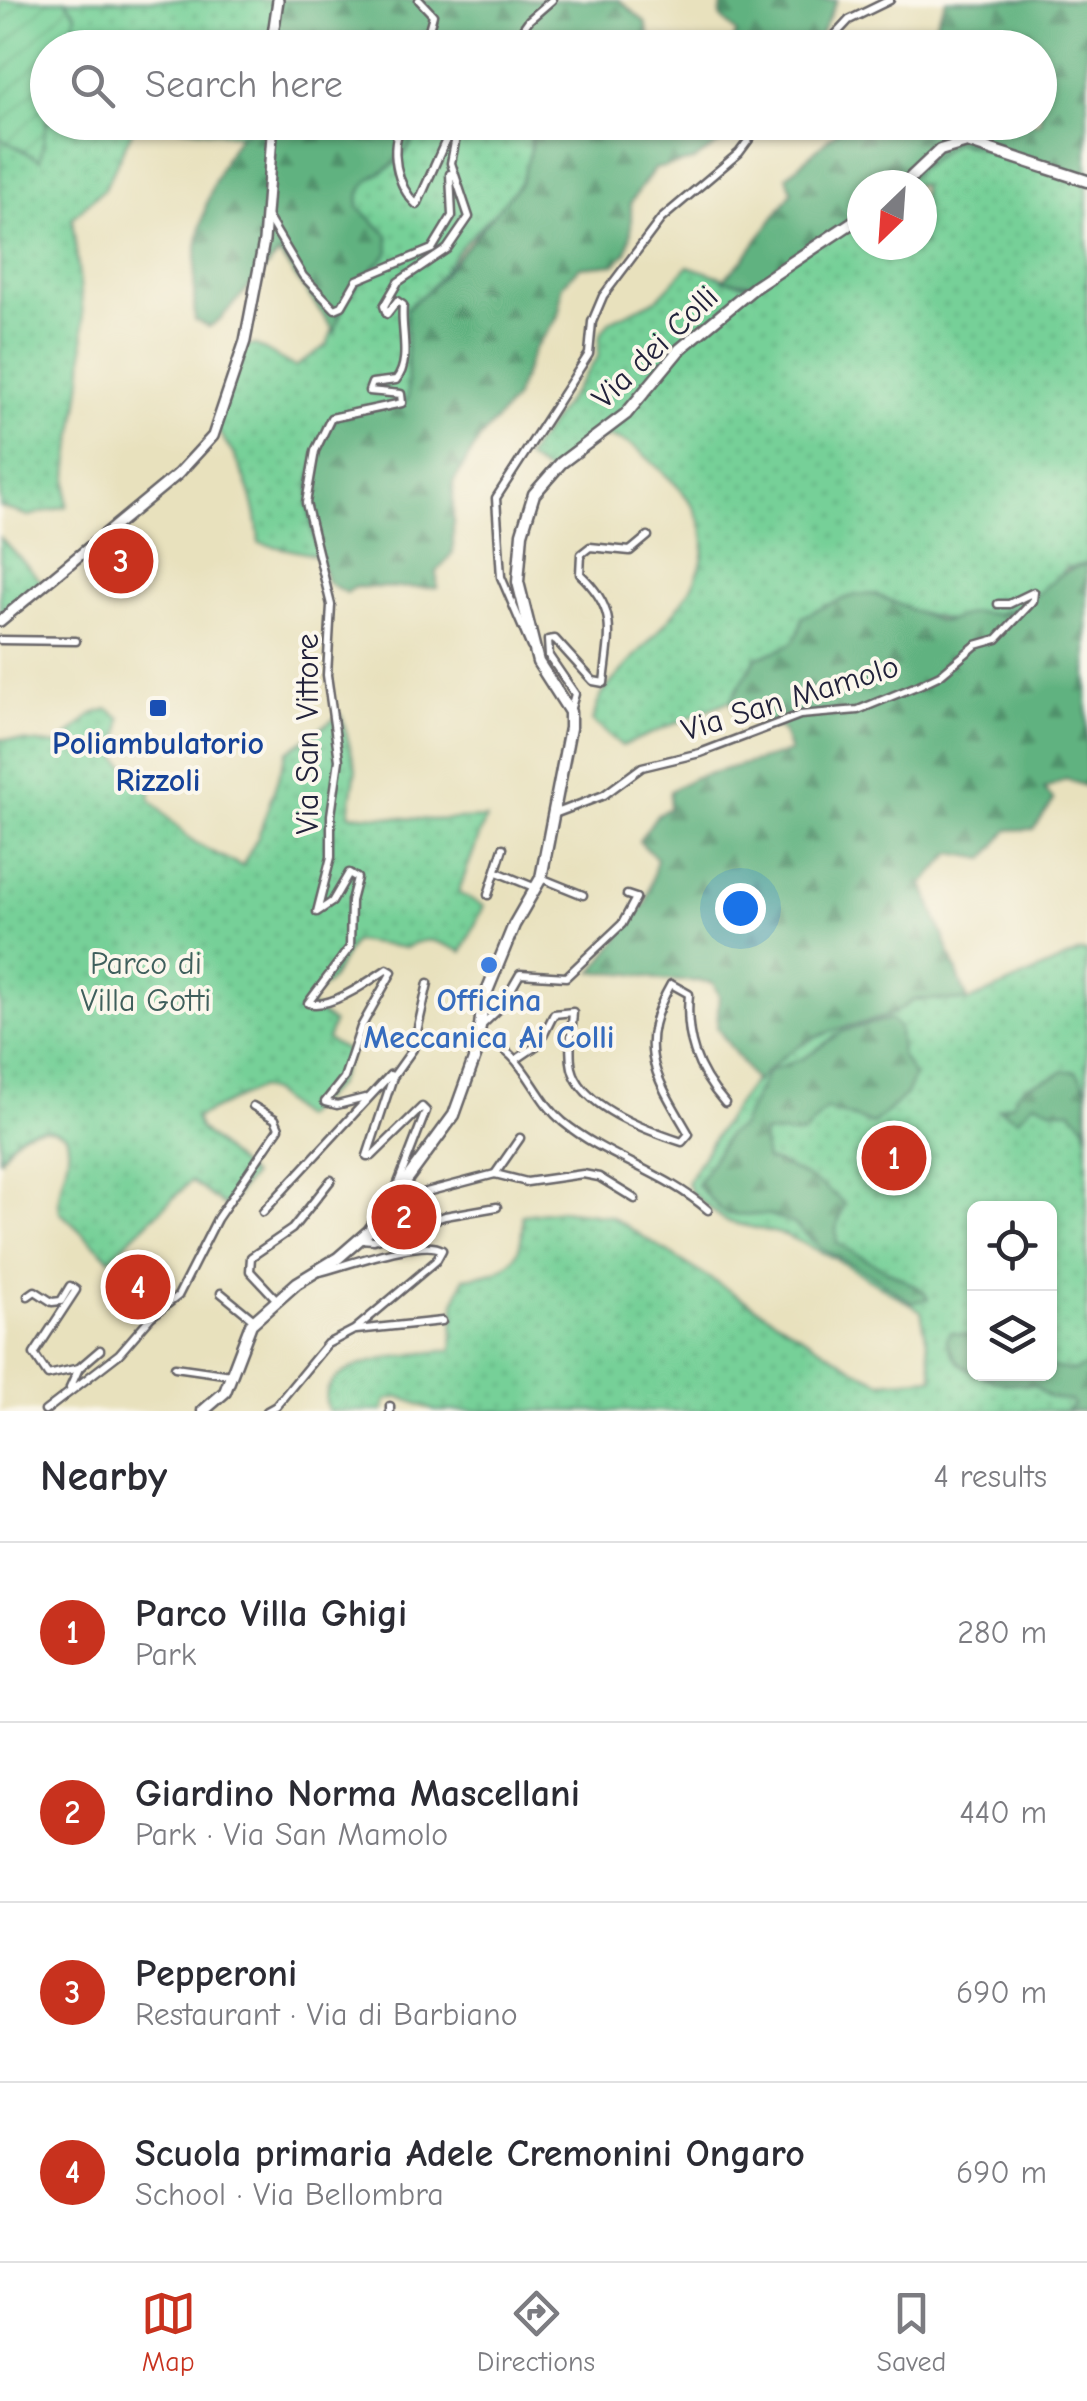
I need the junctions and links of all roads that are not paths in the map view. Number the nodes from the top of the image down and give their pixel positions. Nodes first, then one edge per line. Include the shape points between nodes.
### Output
1 (278, 0) edge
2 (419, 0) edge
3 (552, 0) edge
4 (890, 0) edge
5 (274, 30) edge
6 (429, 30) edge
7 (522, 30) edge
8 (840, 30) edge
9 (272, 140) edge
10 (399, 140) edge
11 (444, 140) edge
12 (455, 140) edge
13 (748, 140) edge
14 (451, 162) junction
15 (919, 170) edge
16 (1087, 181) edge
17 (267, 216) junction
18 (847, 227) edge
19 (648, 536) dead end
20 (998, 604) dead end
21 (0, 621) edge
22 (0, 640) edge
23 (76, 641) dead end
24 (538, 662) junction
25 (570, 712) junction
26 (554, 814) junction
27 (503, 848) dead end
28 (497, 872) junction
29 (539, 883) junction
30 (583, 894) dead end
31 (488, 895) dead end
32 (627, 895) dead end
33 (428, 983) dead end
34 (478, 1032) junction
35 (517, 1059) junction
36 (394, 1077) junction
37 (365, 1098) junction
38 (725, 1103) dead end
39 (253, 1106) dead end
40 (520, 1138) dead end
41 (495, 1174) junction
42 (331, 1180) dead end
43 (635, 1198) dead end
44 (394, 1202) junction
45 (497, 1207) dead end
46 (708, 1210) dead end
47 (264, 1212) dead end
48 (360, 1239) junction
49 (316, 1273) junction
50 (221, 1292) dead end
51 (28, 1296) dead end
52 (277, 1300) junction
53 (254, 1320) junction
54 (442, 1322) dead end
55 (354, 1330) junction
56 (100, 1350) dead end
57 (176, 1366) dead end
58 (79, 1368) junction
59 (232, 1376) junction
60 (69, 1389) junction
61 (45, 1411) edge
62 (203, 1411) edge
63 (267, 1411) edge

1 - 5 street
2 - 6 street via 433,15
3 - 7 street
4 - 8 street
9 - 17 street
10 - 11 street via 396,160 415,205
12 - 14 street, Via San Vittore
13 - 24 street via 662,219 602,296 589,354 496,498 501,576
14 - 17 street, Via San Vittore via 452,216 444,234 414,260 357,280 335,309 303,276
14 - 37 street, Via San Vittore via 469,217 446,249 398,282 384,306 387,314 397,301 403,305 406,362 396,380 372,384 369,391 401,394 402,402 330,418 315,451 306,503 331,605 328,675 339,760 331,857 318,912 349,873 357,878 350,947 308,1003 353,990 386,968 392,972 361,1027 344,1078 325,1102 337,1106
15 - 16 main road via 940,150 967,142
17 - 21 street via 242,353 213,436 178,474
18 - 24 main road, Via dei Colli via 718,317 670,358 626,414 540,486 518,562
19 - 25 street via 630,550 590,548 581,554 580,574 604,598 609,614 607,646 604,683 598,684 548,640 546,649 574,694
20 - 26 street, Via San Mamolo via 1034,592 997,638 976,645 929,680 858,710 792,718 642,767 604,795
22 - 23 street
24 - 25 main road
25 - 26 main road
26 - 29 main road
27 - 28 street
28 - 29 street
28 - 31 street
29 - 30 street
29 - 34 main road via 504,946
32 - 34 street via 636,898 622,924 566,978 520,974
33 - 36 street via 413,1049
34 - 35 street
34 - 44 main road via 468,1085 454,1115
35 - 38 street via 539,1044 554,1014 573,1012 572,1069 585,1091 682,1142 689,1134 652,1070 654,1015 670,984 677,984 689,994 686,1026 701,1070
35 - 46 street via 562,1122
36 - 37 street via 386,1076
36 - 44 street via 367,1156 422,1107 426,1111
37 - 47 street
39 - 60 street via 279,1128 216,1218 178,1296 120,1354
40 - 41 street
41 - 43 street via 527,1182 584,1174
41 - 44 street
42 - 52 street via 292,1229 251,1256 250,1271
44 - 48 main road
45 - 48 street
48 - 49 main road
49 - 52 main road
49 - 55 street via 402,1250 442,1250
50 - 53 street
51 - 58 street via 35,1291 61,1301 74,1286 34,1354 48,1375
52 - 53 main road
53 - 59 main road
54 - 55 street
55 - 63 street via 327,1344
56 - 58 street
57 - 59 street
58 - 60 street
59 - 62 main road
60 - 61 street

